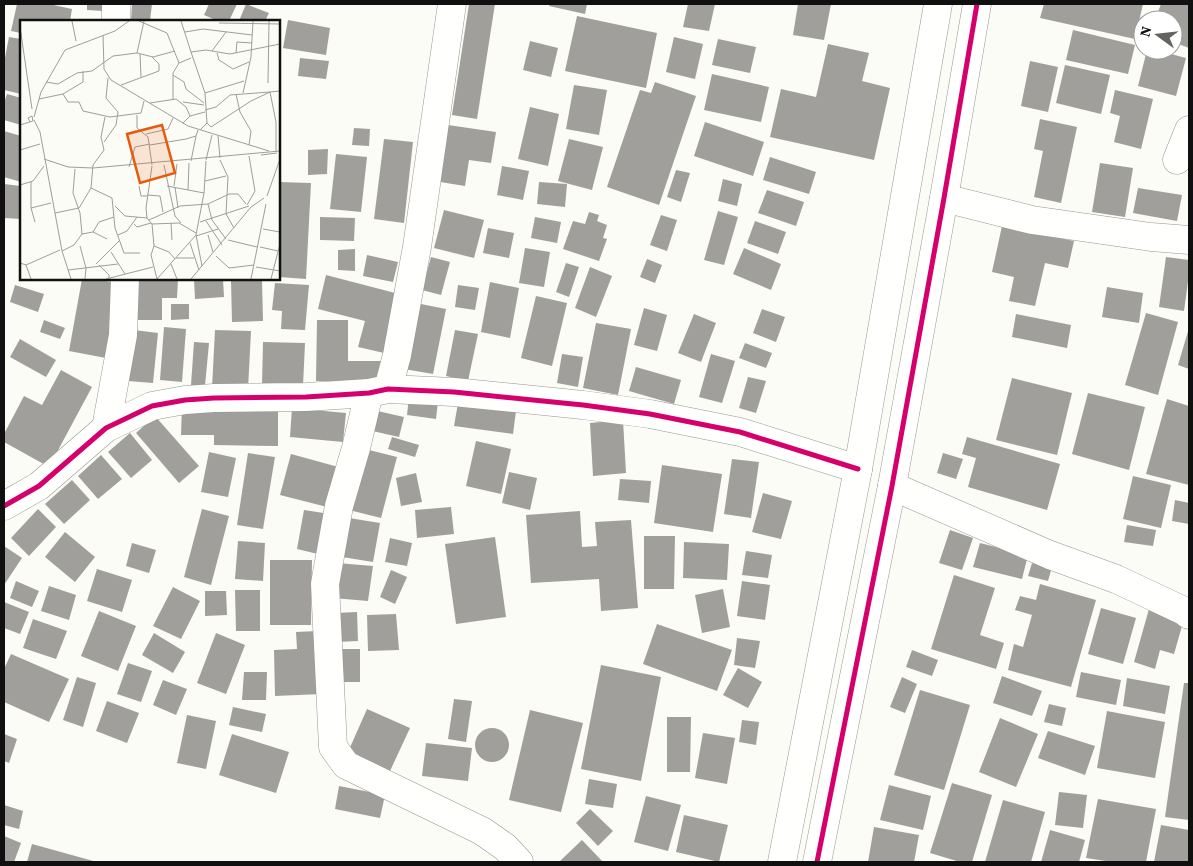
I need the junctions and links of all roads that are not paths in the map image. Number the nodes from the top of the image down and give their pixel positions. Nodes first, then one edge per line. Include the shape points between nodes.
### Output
1 (116, 4) edge
2 (452, 4) edge
3 (938, 4) edge
4 (977, 4) edge
5 (116, 20) edge
6 (1189, 130) edge
7 (1177, 160) dead end
8 (944, 198) junction
9 (1189, 240) edge
10 (125, 280) edge
11 (378, 391) junction
12 (106, 428) junction
13 (858, 469) junction
14 (892, 486) junction
15 (4, 506) edge
16 (1189, 615) edge
17 (519, 862) edge
18 (782, 862) edge
19 (817, 862) edge

1 - 5 street
2 - 11 street via 417,247 397,355
3 - 13 street
4 - 8 street
6 - 7 street
8 - 9 street via 1032,220
8 - 14 street
10 - 12 street via 123,334
11 - 12 street via 306,397 185,400 152,406
11 - 13 street via 454,392 650,414 740,432
11 - 17 street via 356,448 339,506 325,584 334,747 346,765 482,831 505,847
12 - 15 street via 39,486
13 - 18 street
14 - 16 street via 1050,555 1116,579
14 - 19 street

